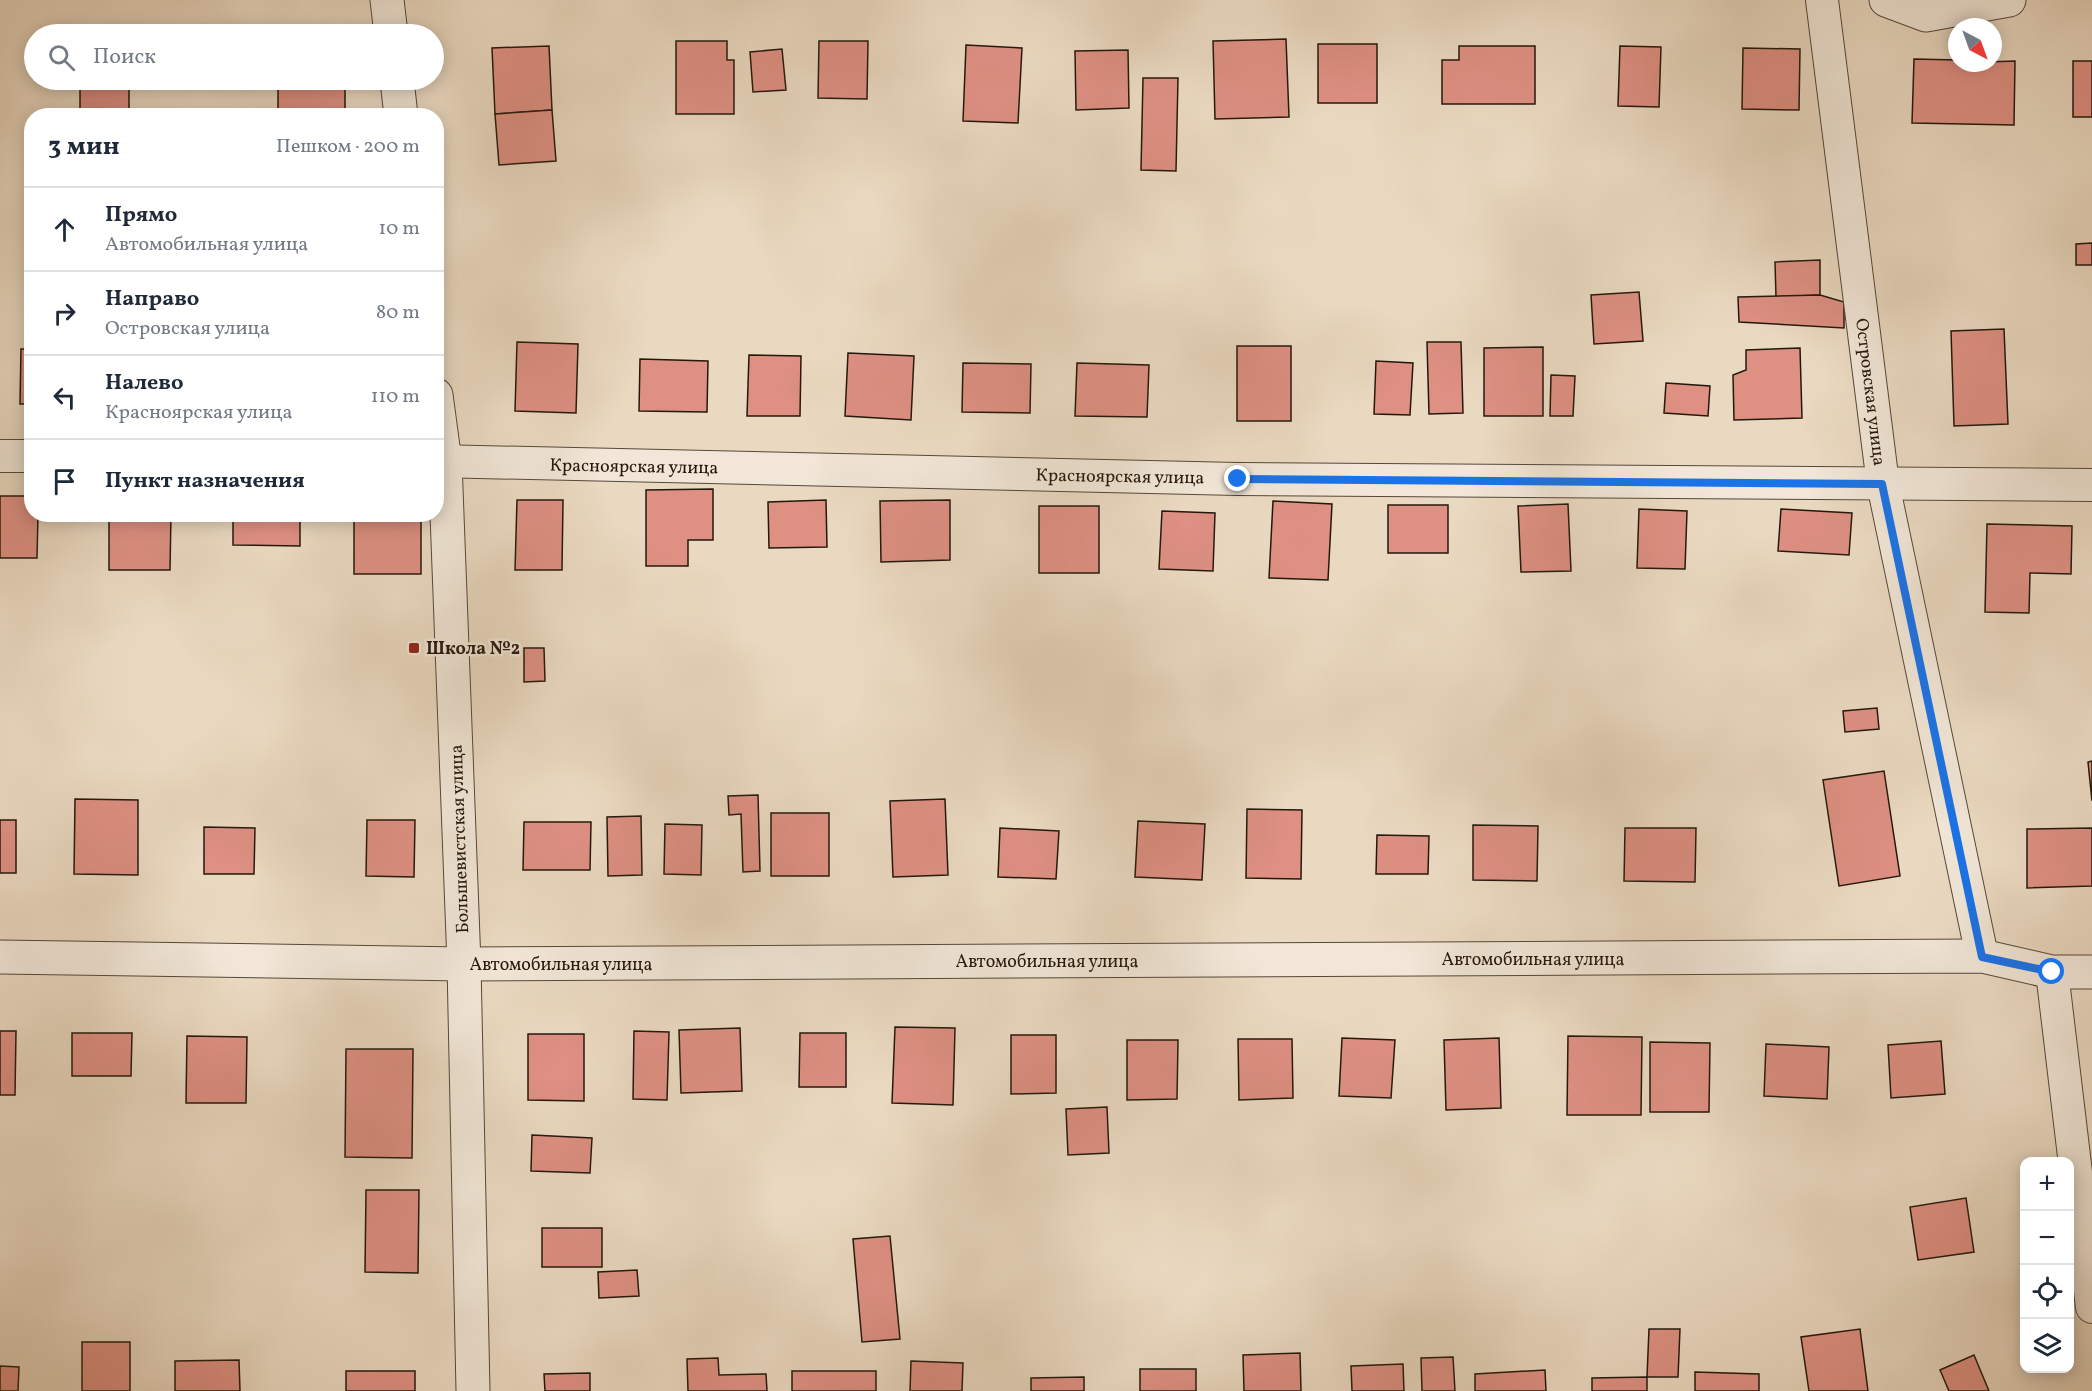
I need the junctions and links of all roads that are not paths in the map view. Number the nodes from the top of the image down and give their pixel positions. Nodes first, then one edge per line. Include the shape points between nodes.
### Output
1 (387, 0) edge
2 (1822, 0) edge
3 (1886, 0) edge
4 (2009, 0) edge
5 (390, 24) edge
6 (398, 90) edge
7 (400, 108) edge
8 (0, 456) edge
9 (24, 456) edge
10 (444, 461) edge
11 (1882, 484) junction
12 (2092, 485) edge
13 (444, 522) edge
14 (0, 957) edge
15 (1982, 957) junction
16 (464, 964) junction
17 (2052, 972) junction
18 (2092, 972) edge
19 (2092, 1307) edge
20 (472, 1391) edge

1 - 5 street
2 - 11 street, Островская улица
3 - 4 street via 1926,15
6 - 7 street
8 - 9 street
10 - 11 street, Красноярская улица via 1238,479
11 - 12 street, Красноярская улица
11 - 15 street, Островская улица
13 - 16 street, Большевистская улица
14 - 16 street, Автомобильная улица
15 - 16 street, Автомобильная улица
15 - 17 street, Автомобильная улица
16 - 20 street, Большевистская улица
17 - 18 street, Автомобильная улица
17 - 19 street

